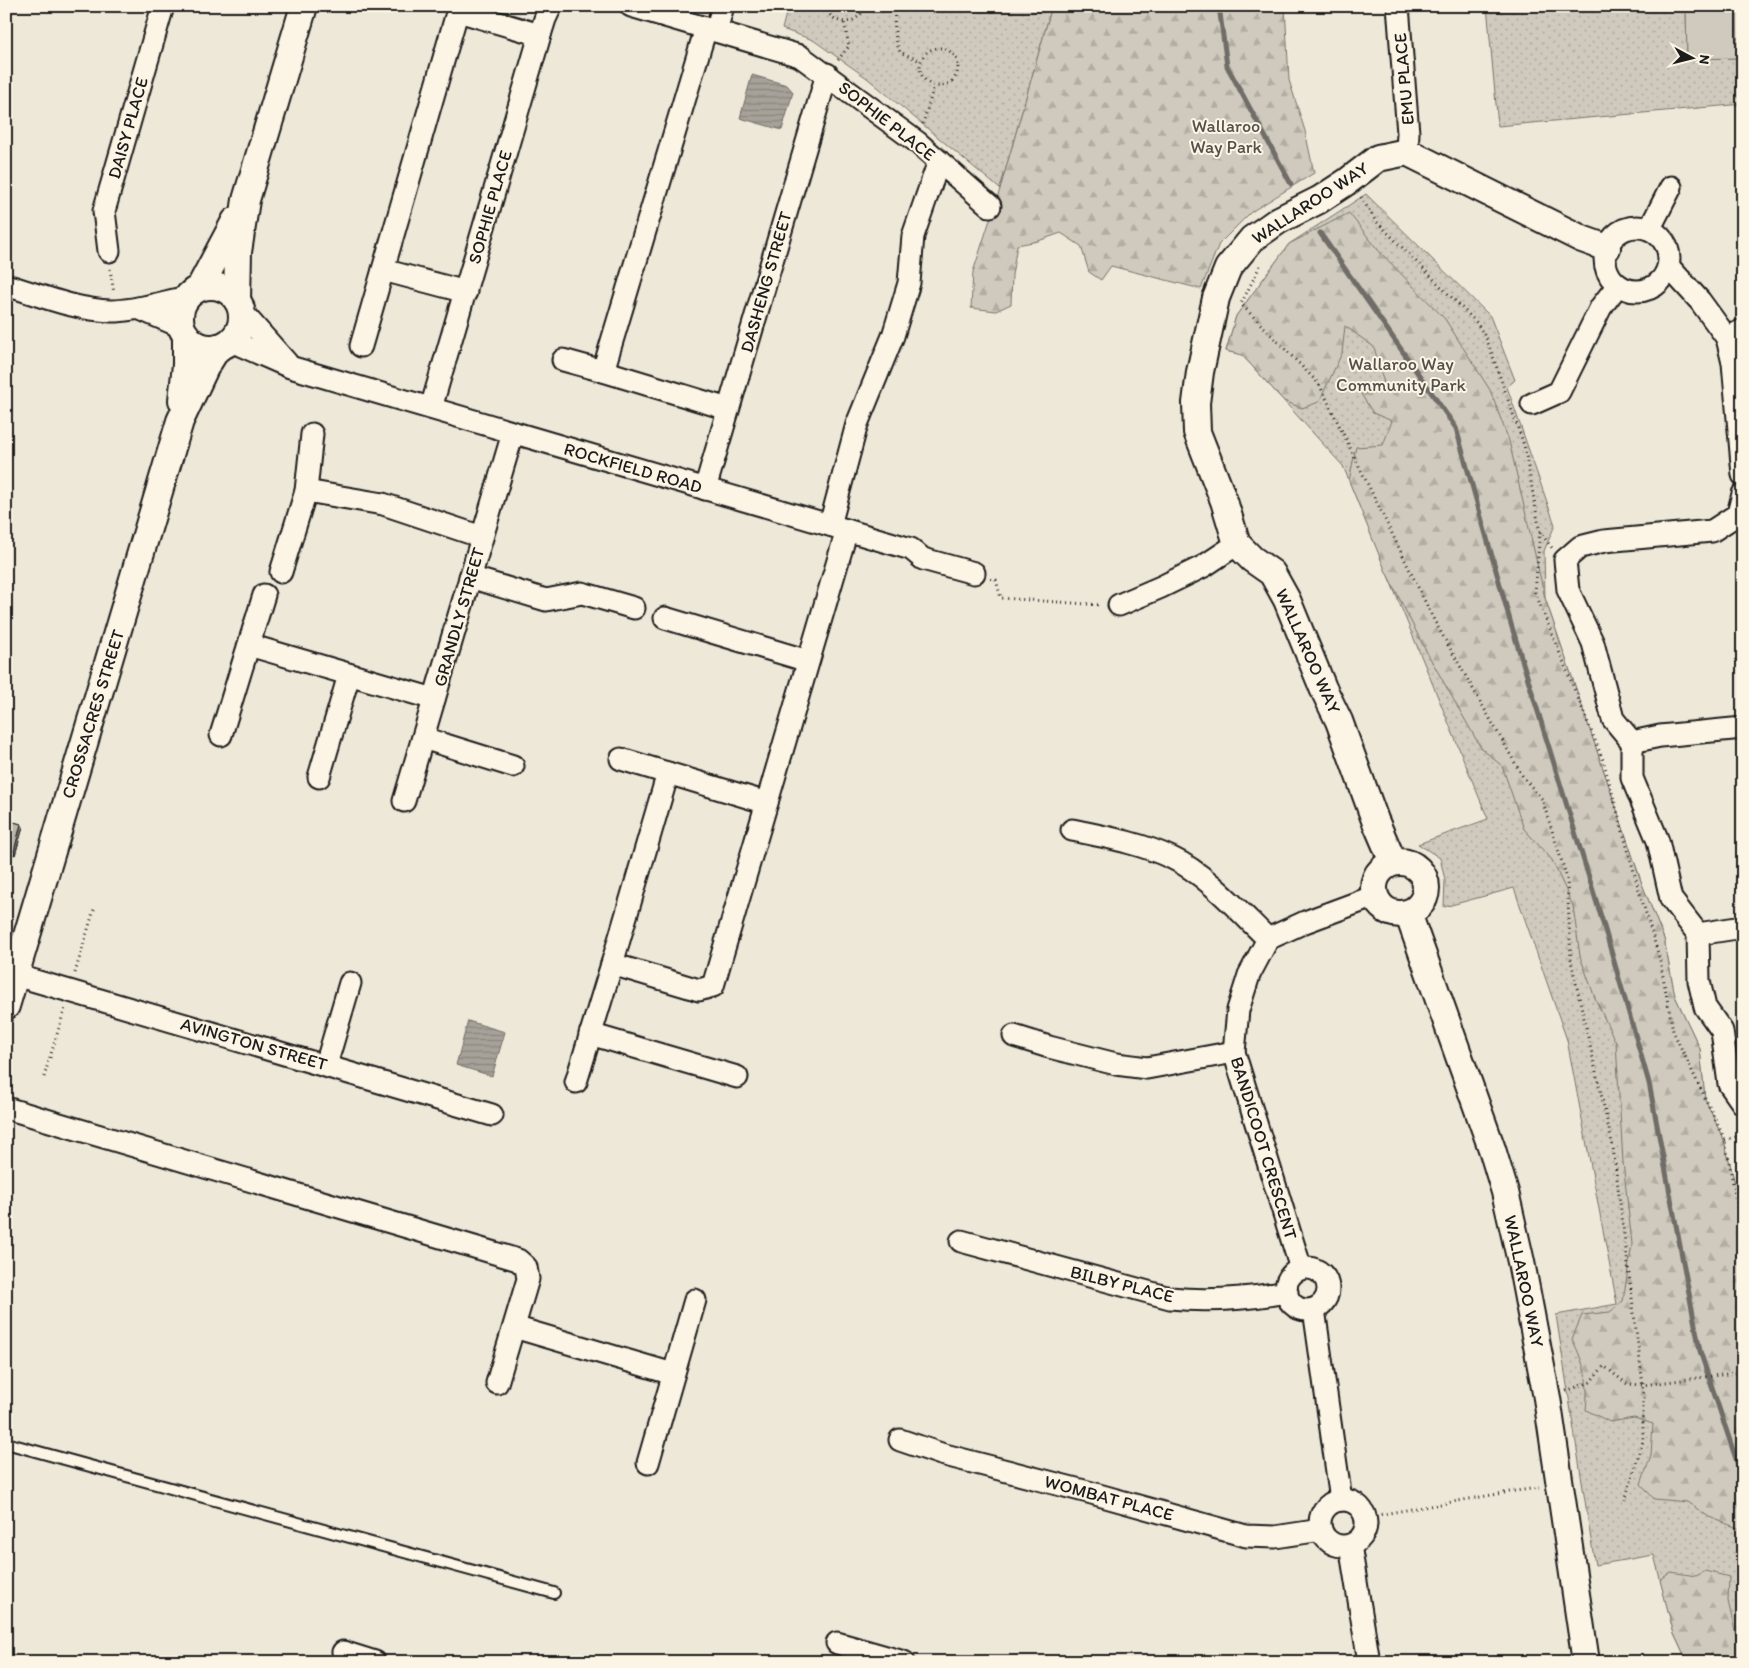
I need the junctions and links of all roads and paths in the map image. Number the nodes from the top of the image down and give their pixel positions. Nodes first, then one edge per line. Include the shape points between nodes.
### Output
1 (163, 6) edge
2 (304, 6) edge
3 (552, 6) edge
4 (631, 6) edge
5 (723, 6) edge
6 (825, 6) edge
7 (865, 6) edge
8 (895, 6) edge
9 (1398, 6) edge
10 (459, 9) edge
11 (844, 22) junction
12 (711, 30) junction
13 (540, 35) junction
14 (920, 61) junction
15 (827, 74) junction
16 (934, 86) junction
17 (917, 142) junction
18 (1407, 152) junction
19 (939, 161) junction
20 (1348, 181) junction
21 (1670, 187) dead end
22 (246, 200) junction
23 (990, 206) dead end
24 (1650, 228) junction
25 (1607, 248) junction
26 (109, 251) joint
27 (1262, 260) dead end
28 (1669, 267) junction
29 (383, 270) junction
30 (6, 285) edge
31 (1618, 285) junction
32 (194, 292) junction
33 (466, 292) junction
34 (105, 295) dead end
35 (239, 306) junction
36 (138, 308) junction
37 (184, 331) junction
38 (1735, 334) edge
39 (223, 344) junction
40 (361, 346) dead end
41 (563, 360) dead end
42 (290, 367) junction
43 (603, 371) junction
44 (1532, 404) dead end
45 (431, 408) junction
46 (728, 409) junction
47 (180, 421) junction
48 (513, 433) junction
49 (312, 434) dead end
50 (1743, 475) edge
51 (705, 488) junction
52 (306, 491) junction
53 (1743, 494) edge
54 (1741, 515) edge
55 (838, 528) junction
56 (1540, 532) junction
57 (482, 536) junction
58 (1237, 544) junction
59 (1565, 560) junction
60 (281, 572) dead end
61 (974, 573) joint
62 (470, 577) junction
63 (264, 595) dead end
64 (1119, 604) joint
65 (634, 608) dead end
66 (665, 618) dead end
67 (249, 645) junction
68 (808, 661) junction
69 (349, 675) junction
70 (434, 699) junction
71 (1743, 728) edge
72 (221, 735) dead end
73 (423, 738) junction
74 (1632, 742) junction
75 (621, 760) dead end
76 (513, 766) dead end
77 (668, 773) junction
78 (319, 777) dead end
79 (404, 801) dead end
80 (767, 803) junction
81 (1072, 830) dead end
82 (1393, 862) junction
83 (1375, 896) junction
84 (1408, 913) junction
85 (1743, 927) edge
86 (1698, 934) junction
87 (1268, 939) junction
88 (612, 964) junction
89 (15, 975) junction
90 (350, 983) dead end
91 (6, 1006) edge
92 (590, 1034) junction
93 (1014, 1036) dead end
94 (1234, 1052) junction
95 (326, 1065) junction
96 (738, 1077) dead end
97 (576, 1082) dead end
98 (1743, 1104) edge
99 (6, 1108) edge
100 (492, 1114) dead end
101 (1743, 1135) edge
102 (1725, 1140) junction
103 (1743, 1239) edge
104 (961, 1241) dead end
105 (1301, 1269) junction
106 (1287, 1292) junction
107 (695, 1300) dead end
108 (1314, 1309) junction
109 (514, 1327) junction
110 (1743, 1372) edge
111 (674, 1374) junction
112 (497, 1383) dead end
113 (1644, 1386) junction
114 (1547, 1398) junction
115 (900, 1440) dead end
116 (6, 1444) edge
117 (648, 1463) dead end
118 (1560, 1485) junction
119 (1341, 1500) junction
120 (1625, 1500) dead end
121 (1366, 1517) junction
122 (1321, 1530) junction
123 (1350, 1545) junction
124 (554, 1593) dead end
125 (837, 1643) dead end
126 (343, 1652) dead end
127 (375, 1662) edge
128 (904, 1662) edge
129 (1369, 1662) edge
130 (1586, 1662) edge

1 - 26 street, DAISY PLACE via 104,211
2 - 22 street
3 - 13 street, SOPHIE PLACE
4 - 12 street, SOPHIE PLACE
5 - 12 street
6 - 11 path via 831,17
7 - 11 path via 859,17
8 - 14 path via 894,24 900,52
9 - 18 street, EMU PLACE
10 - 13 street
10 - 29 street
11 - 15 path via 848,46
12 - 15 street, SOPHIE PLACE via 800,56
12 - 43 street
13 - 33 street, SOPHIE PLACE
14 - 16 path via 920,72
14 - 16 path via 934,48 940,47 953,54 958,63 957,75 945,85
15 - 17 street, SOPHIE PLACE
15 - 46 street, DASHENG STREET
16 - 17 path
17 - 19 street, SOPHIE PLACE
18 - 20 street, WALLAROO WAY via 1378,158
18 - 25 street via 1582,240
19 - 23 street, SOPHIE PLACE
19 - 55 street via 913,236 909,283 893,336 857,424
20 - 56 path via 1375,220 1477,323 1487,340 1524,446
20 - 58 street, WALLAROO WAY via 1252,239 1228,268 1216,298 1200,372 1197,432
21 - 24 street
22 - 32 street
22 - 35 street via 238,252
24 - 25 street via 1626,228 1615,235
24 - 28 street via 1668,246
25 - 31 street via 1606,268
26 - 34 path via 114,296
27 - 113 path via 1241,304 1319,384 1434,620 1523,777 1542,799 1566,878 1571,961 1613,1146
28 - 31 street via 1661,282 1647,290 1636,291
28 - 38 street
29 - 33 street
29 - 40 street
30 - 36 street via 81,308 112,311
31 - 44 street via 1601,307 1559,392
32 - 35 street via 211,286 220,287 230,292
32 - 36 street
32 - 37 street via 182,307 180,316
33 - 45 street, SOPHIE PLACE
35 - 39 street via 240,328
35 - 42 street
36 - 37 street
37 - 39 street via 192,341 202,346
37 - 47 street, CROSSACRES STREET via 186,365
38 - 50 street via 1732,363
39 - 42 street, ROCKFIELD ROAD via 231,341
39 - 47 street, CROSSACRES STREET via 205,368
41 - 43 street
42 - 45 street, ROCKFIELD ROAD
43 - 46 street
45 - 48 street, ROCKFIELD ROAD
46 - 51 street, DASHENG STREET
47 - 89 street, CROSSACRES STREET
48 - 51 street, ROCKFIELD ROAD
48 - 57 street, GRANDLY STREET
49 - 52 street
51 - 55 street, ROCKFIELD ROAD
52 - 57 street via 383,504
52 - 60 street
53 - 54 street
54 - 59 street via 1712,531 1604,540 1580,547
55 - 61 street, ROCKFIELD ROAD via 911,549 923,558
55 - 68 street
56 - 59 path
56 - 102 path via 1535,592 1603,760 1660,960 1673,1032
57 - 62 street, GRANDLY STREET
58 - 64 street via 1204,566
58 - 82 street, WALLAROO WAY via 1272,573 1287,600 1339,721
59 - 74 street via 1568,590 1593,643 1613,719
61 - 64 path via 996,580 1001,598 1093,606
62 - 65 street via 546,600 582,593
62 - 70 street, GRANDLY STREET
63 - 67 street
66 - 68 street
67 - 69 street
67 - 72 street
68 - 80 street
69 - 70 street
69 - 78 street
70 - 73 street, GRANDLY STREET
71 - 74 street
73 - 76 street
73 - 79 street, GRANDLY STREET
74 - 86 street via 1632,778 1658,841 1671,899
75 - 77 street
77 - 80 street
77 - 88 street
80 - 88 street via 714,986 698,990
81 - 87 street via 1126,841 1173,858 1206,880
82 - 83 street via 1385,866 1375,880
82 - 84 street via 1411,864 1424,876 1426,894 1416,909
83 - 84 street via 1392,913
83 - 87 street
84 - 114 street, WALLAROO WAY via 1505,1192 1522,1262
85 - 86 street
86 - 98 street via 1699,981 1705,1007 1722,1031 1729,1084
87 - 94 street, BANDICOOT CRESCENT via 1249,975 1238,1010
88 - 92 street
89 - 91 street, CROSSACRES STREET
89 - 95 street, AVINGTON STREET
90 - 95 street
92 - 96 street
92 - 97 street
93 - 94 street via 1116,1064 1147,1068
94 - 105 street, BANDICOOT CRESCENT
95 - 100 street, AVINGTON STREET
99 - 109 street via 518,1260 526,1267 528,1279
101 - 102 path
102 - 103 path
104 - 106 street, BILBY PLACE via 1170,1298 1232,1300
105 - 106 street via 1288,1280
105 - 108 street via 1315,1269 1328,1286 1325,1300
106 - 108 street via 1294,1305
107 - 111 street
108 - 119 street
109 - 111 street
109 - 112 street
110 - 113 path
111 - 117 street
113 - 114 path via 1627,1384 1604,1366 1590,1382
113 - 120 path via 1643,1441
114 - 118 street, WALLAROO WAY
115 - 122 street, WOMBAT PLACE via 941,1454 1246,1536 1275,1537
116 - 124 lane
118 - 121 path
118 - 130 street, WALLAROO WAY
119 - 121 street via 1357,1504
119 - 122 street via 1324,1510
121 - 123 street via 1365,1533
122 - 123 street via 1330,1543
123 - 129 street
125 - 128 street
126 - 127 street

